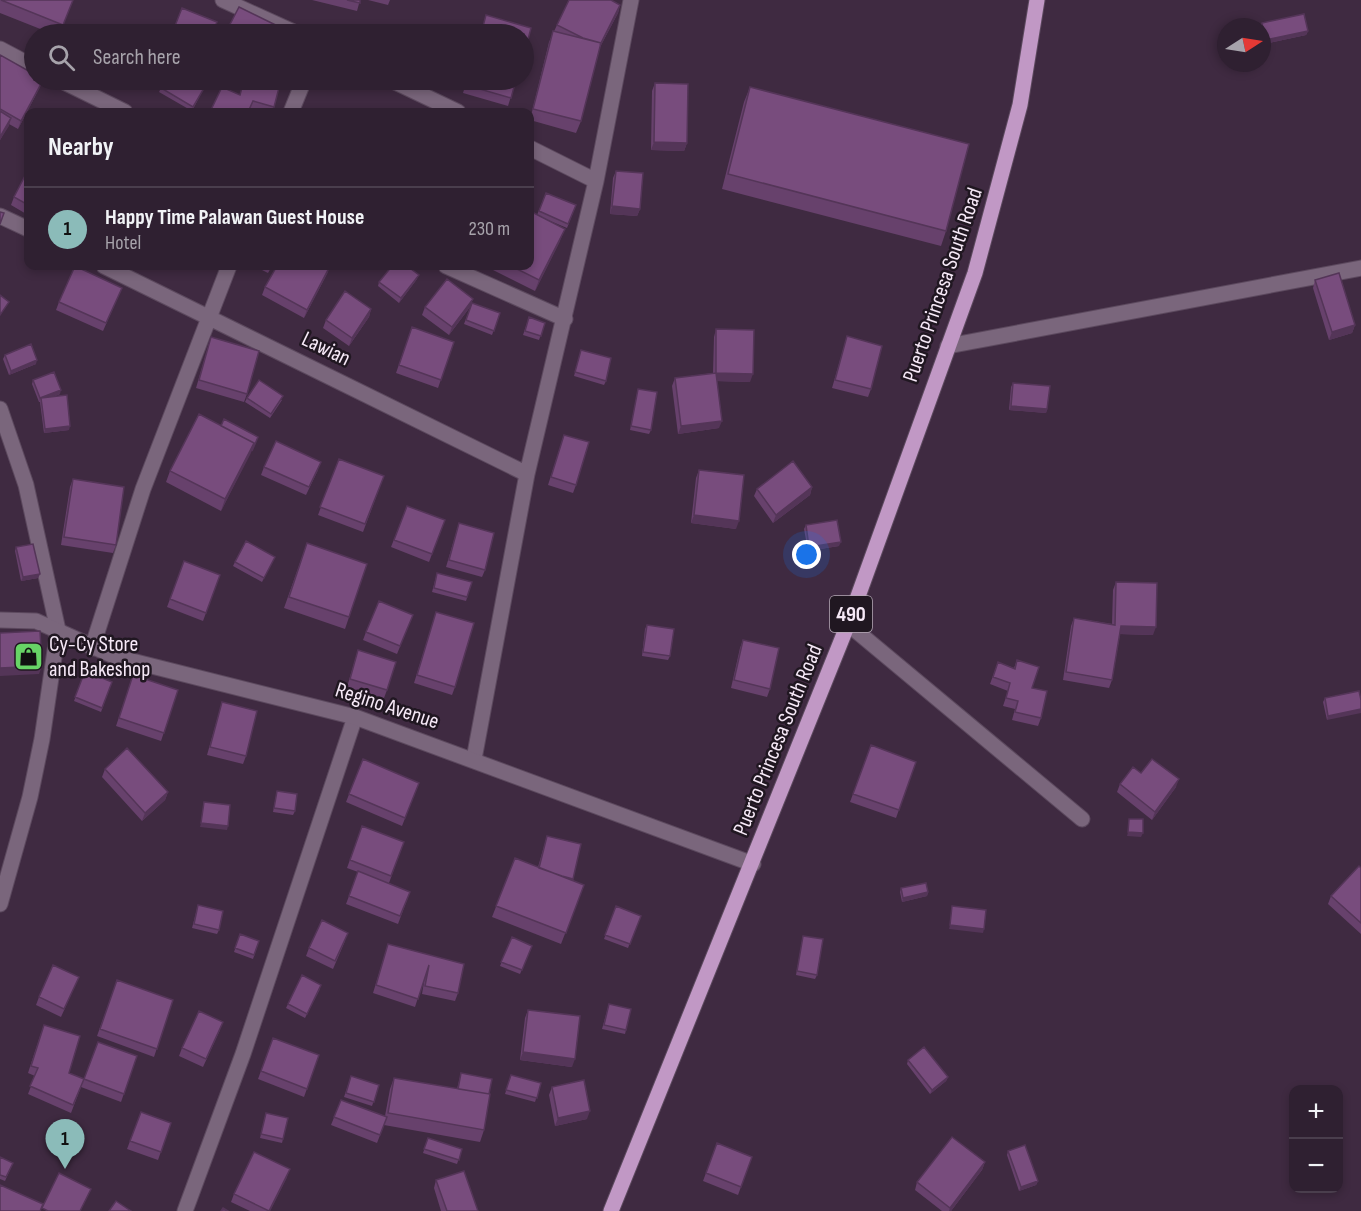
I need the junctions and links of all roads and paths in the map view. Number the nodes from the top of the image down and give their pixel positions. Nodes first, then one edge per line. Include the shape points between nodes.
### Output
1 (223, 0) edge
2 (631, 0) edge
3 (1036, 0) edge
4 (276, 24) edge
5 (0, 49) edge
6 (24, 62) edge
7 (80, 90) edge
8 (300, 90) edge
9 (412, 90) edge
10 (117, 108) edge
11 (293, 108) edge
12 (450, 108) edge
13 (534, 150) edge
14 (596, 181) junction
15 (0, 216) edge
16 (24, 227) edge
17 (1361, 268) edge
18 (112, 270) edge
19 (228, 270) edge
20 (455, 270) edge
21 (209, 316) junction
22 (565, 319) junction
23 (948, 346) junction
24 (0, 409) edge
25 (527, 474) junction
26 (0, 620) edge
27 (848, 624) junction
28 (58, 630) junction
29 (92, 648) junction
30 (355, 717) junction
31 (474, 759) junction
32 (1082, 819) dead end
33 (753, 864) junction
34 (0, 904) edge
35 (184, 1211) edge
36 (611, 1211) edge

1 - 4 street
2 - 14 street
3 - 23 main road, Puerto Princesa South Road / 490 via 1020,105 1001,183 975,273
5 - 6 street
7 - 10 street
8 - 11 street
9 - 12 street
13 - 14 street
14 - 22 street
15 - 16 street
17 - 23 street
18 - 21 street, Lawian
19 - 21 street
20 - 22 street
21 - 25 street, Lawian
21 - 29 street via 143,489
22 - 25 street
23 - 27 main road, Puerto Princesa South Road / 490
24 - 28 street via 27,484
25 - 31 street
26 - 28 street, Regino Avenue via 36,621
27 - 32 street
27 - 33 main road, Puerto Princesa South Road / 490
28 - 29 street, Regino Avenue
28 - 34 street via 30,797
29 - 30 street, Regino Avenue
30 - 31 street, Regino Avenue
30 - 35 street via 243,1053
31 - 33 street, Regino Avenue
33 - 36 main road, Puerto Princesa South Road / 490

